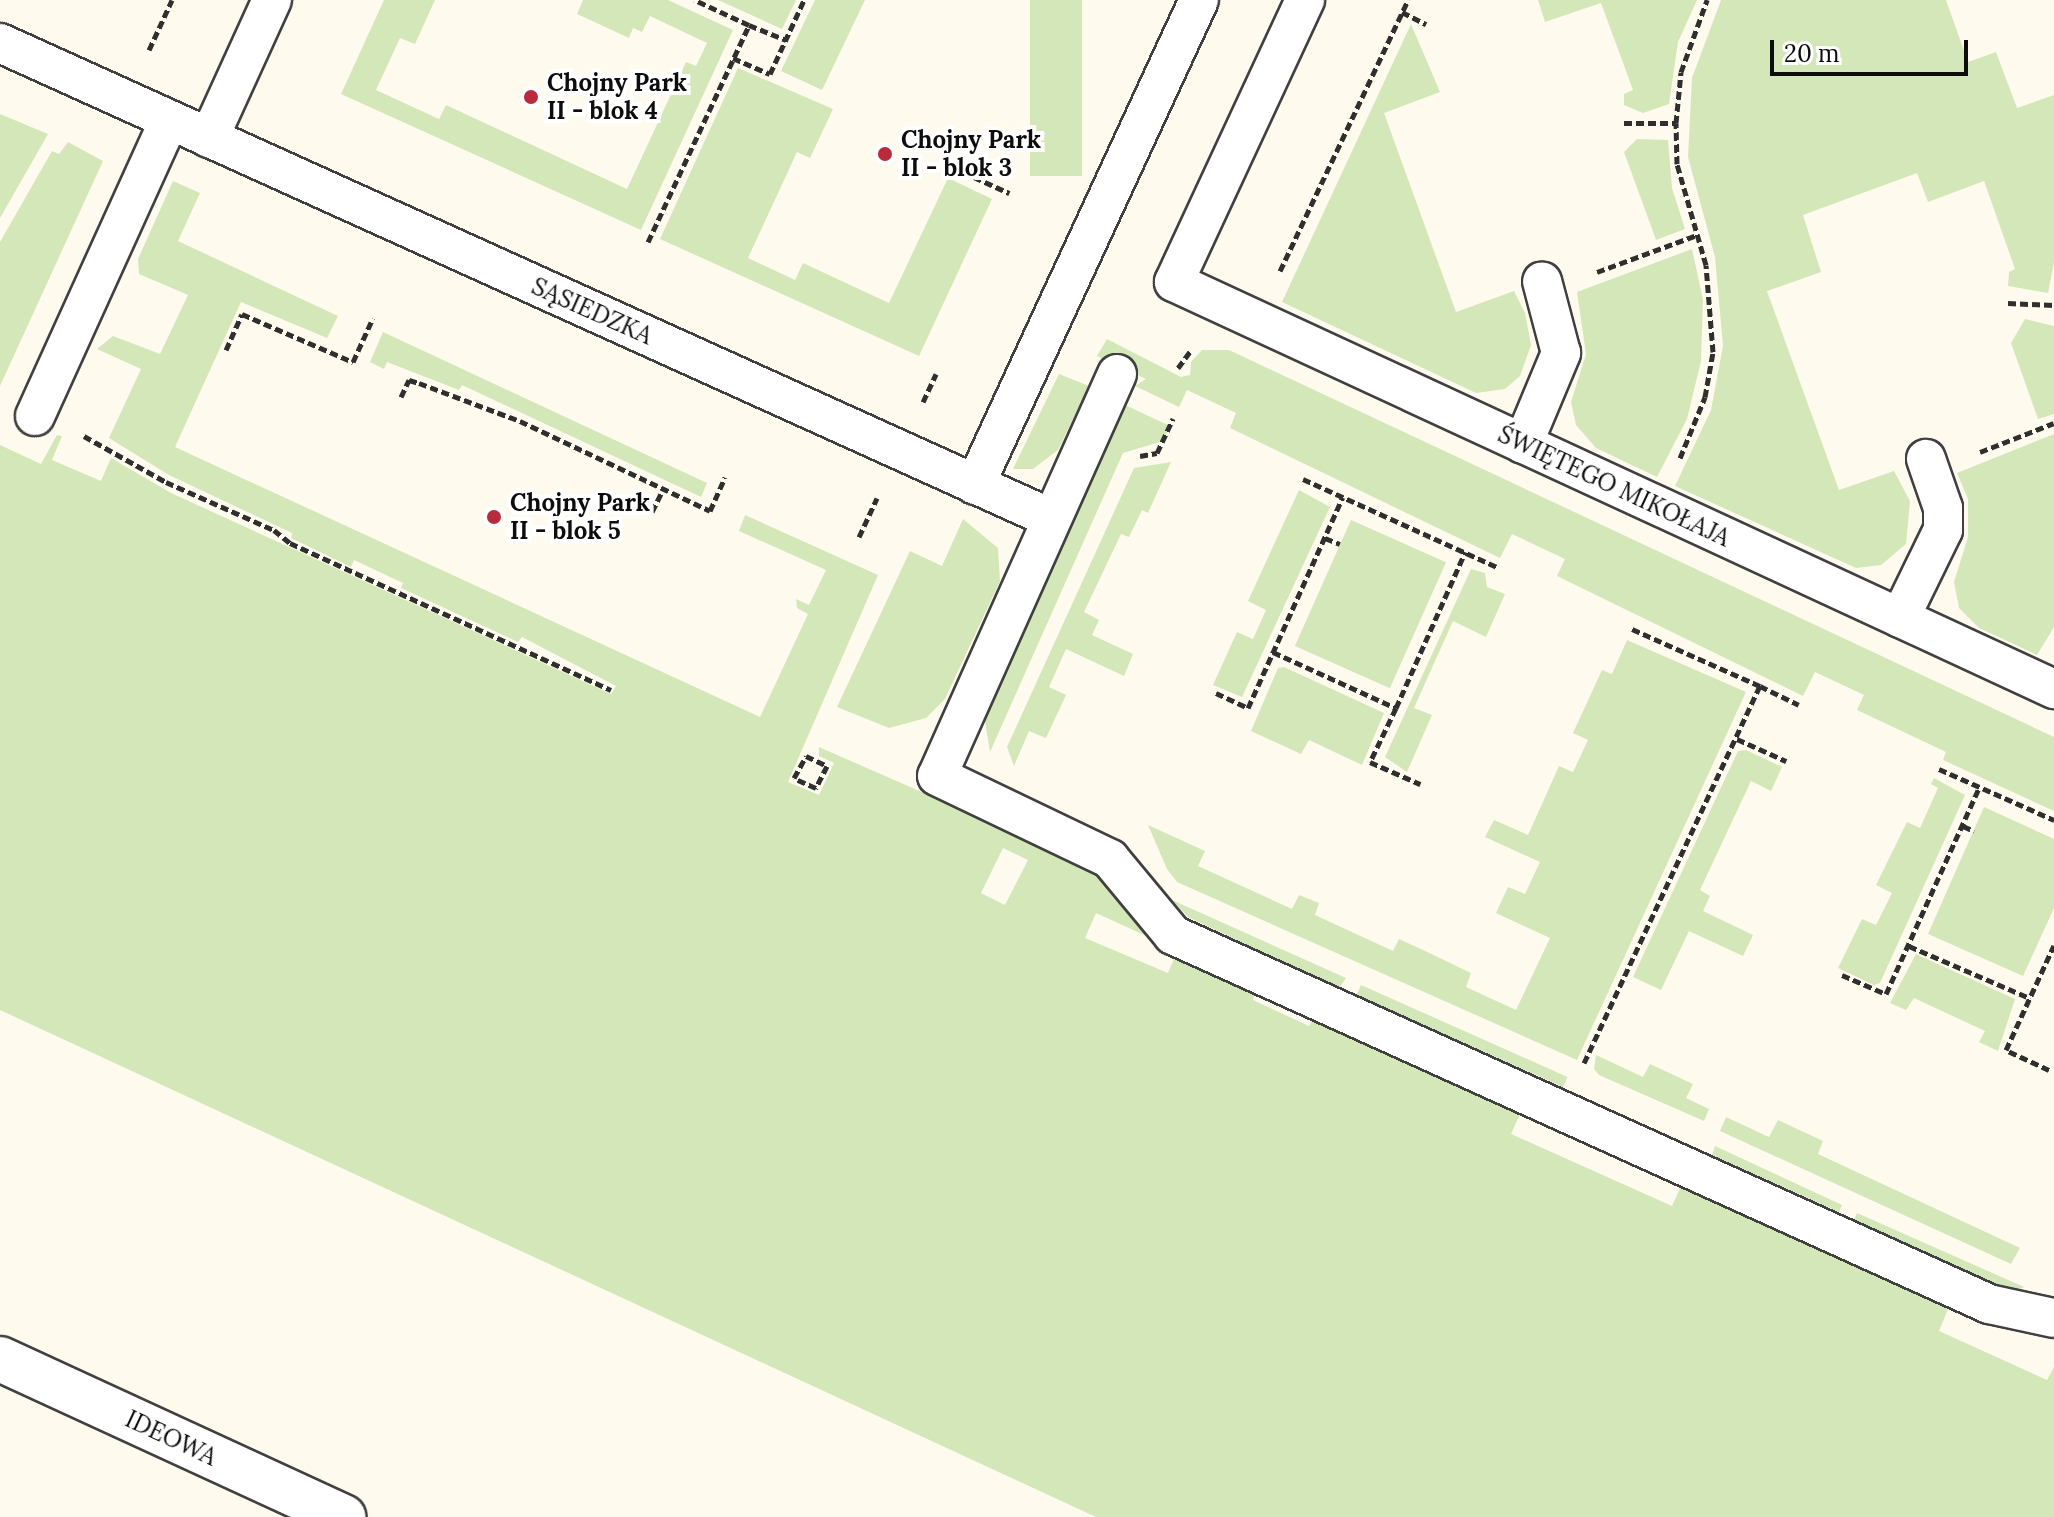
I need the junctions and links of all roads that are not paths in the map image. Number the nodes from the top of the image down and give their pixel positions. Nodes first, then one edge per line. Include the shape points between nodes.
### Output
1 (272, 0) edge
2 (1199, 0) edge
3 (1305, 0) edge
4 (0, 43) edge
5 (169, 120) junction
6 (209, 138) junction
7 (1543, 286) road end
8 (1117, 374) dead end
9 (35, 416) road end
10 (1523, 444) junction
11 (1928, 466) road end
12 (975, 485) junction
13 (1050, 518) junction
14 (1900, 618) junction
15 (2054, 689) edge
16 (2054, 1318) edge
17 (0, 1359) edge
18 (343, 1517) edge

1 - 6 lane
2 - 12 lane
3 - 10 lane, ŚWIĘTEGO MIKOŁAJA via 1174,282
4 - 5 lane, SĄSIEDZKA
5 - 6 lane, SĄSIEDZKA
5 - 9 lane
6 - 12 lane, SĄSIEDZKA
7 - 10 lane via 1561,353
8 - 13 lane
10 - 14 lane, ŚWIĘTEGO MIKOŁAJA
11 - 14 lane via 1943,508 1943,530
12 - 13 lane, SĄSIEDZKA
13 - 16 lane via 937,776 1110,859 1173,935 1989,1304
14 - 15 lane, ŚWIĘTEGO MIKOŁAJA
17 - 18 street, IDEOWA

